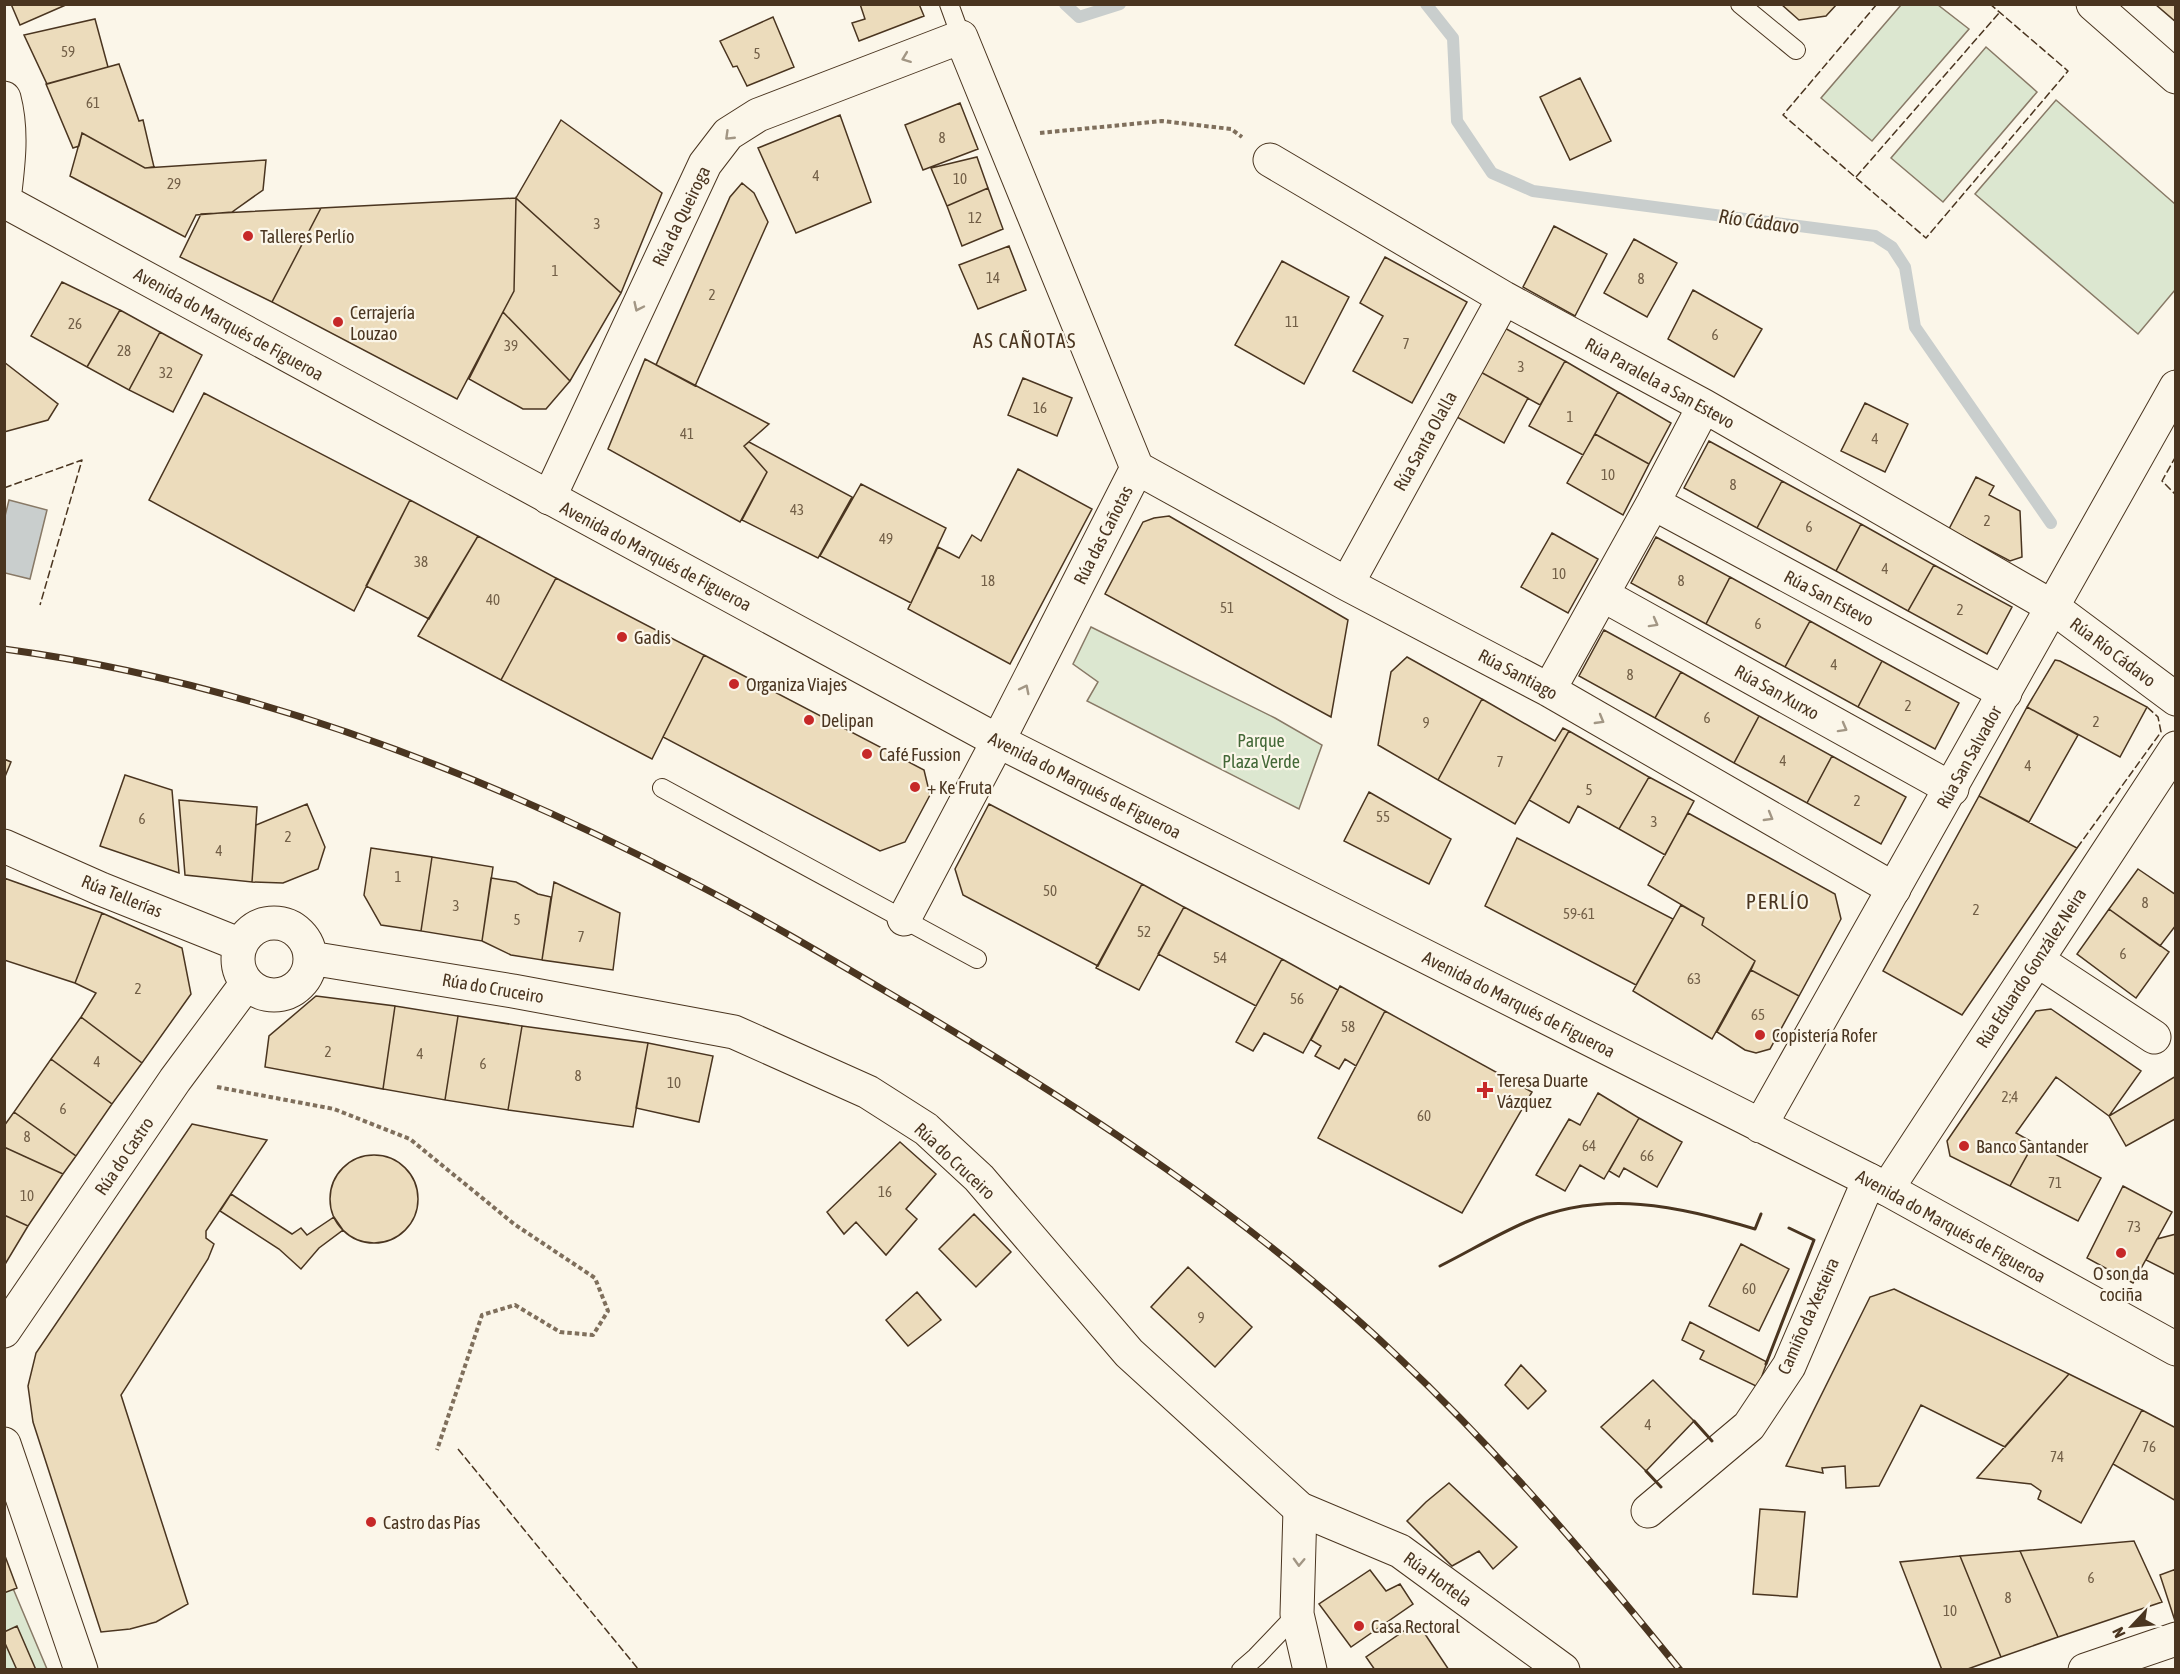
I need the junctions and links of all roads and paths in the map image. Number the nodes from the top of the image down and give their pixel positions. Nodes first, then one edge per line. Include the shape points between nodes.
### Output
1 (949, 4) edge
2 (1740, 4) edge
3 (2093, 4) edge
4 (961, 37) junction
5 (1796, 50) dead end
6 (2175, 77) edge
7 (4, 99) edge
8 (999, 130) junction
9 (1270, 160) joint
10 (4, 200) edge
11 (1504, 298) junction
12 (2175, 387) edge
13 (1704, 406) junction
14 (1137, 468) junction
15 (549, 498) junction
16 (1653, 503) junction
17 (1347, 584) junction
18 (1603, 595) junction
19 (2051, 606) junction
20 (1549, 690) junction
21 (2005, 693) junction
22 (2175, 699) edge
23 (998, 741) junction
24 (2175, 748) edge
25 (662, 788) dead end
26 (1952, 789) junction
27 (4, 846) edge
28 (1894, 889) junction
29 (904, 920) junction
30 (241, 945) junction
31 (309, 958) junction
32 (977, 959) dead end
33 (2037, 960) junction
34 (247, 983) junction
35 (2154, 1037) dead end
36 (175, 1080) junction
37 (1760, 1126) junction
38 (1878, 1184) junction
39 (4, 1331) edge
40 (2175, 1349) edge
41 (4, 1444) edge
42 (437, 1449) dead end
43 (1300, 1509) junction
44 (1648, 1511) dead end
45 (1297, 1614) junction
46 (2175, 1640) edge
47 (81, 1670) edge
48 (1241, 1670) edge
49 (1310, 1670) edge
50 (1563, 1670) edge
51 (2085, 1670) edge

1 - 4 lane
2 - 5 lane
3 - 6 street
4 - 8 street, Rúa das Cañotas
4 -> 15 street, Rúa da Queiroga via 758,115 728,134 705,164
7 - 10 street via 10,148
8 - 9 path via 1032,134 1162,121 1231,129
8 - 14 street, Rúa das Cañotas
9 - 11 street, Rúa Paralela a San Estevo
10 - 15 street, Avenida do Marqués de Figueroa
11 - 13 street, Rúa Paralela a San Estevo
11 - 17 street, Rúa Santa Olalla
12 - 19 street, Rúa San Salvador
13 - 16 street
13 - 19 street, Rúa Paralela a San Estevo
14 - 17 street, Rúa Santiago
23 -> 14 street, Rúa das Cañotas
15 - 23 street, Avenida do Marqués de Figueroa
16 - 18 street
16 - 21 street, Rúa San Estevo
17 - 20 street, Rúa Santiago
18 - 20 street
18 -> 26 street, Rúa San Xurxo
19 - 21 street, Rúa San Salvador
19 - 22 street, Rúa Río Cádavo
20 -> 28 street, Rúa Santiago
21 - 26 street, Rúa San Salvador
23 - 29 street, Rúa das Cañotas
23 - 37 street, Avenida do Marqués de Figueroa
24 - 33 street, Rúa Eduardo González Neira
25 - 29 lane
26 - 28 street, Rúa San Salvador
27 - 30 street, Rúa Tellerías
28 - 37 street, Rúa San Salvador
29 - 32 lane
30 - 31 street via 257,927 284,925 300,935
30 - 34 street via 238,962
31 - 34 street via 304,978 291,991 267,995
31 - 43 street, Rúa do Cruceiro via 734,1032 868,1092 926,1129 979,1178 1129,1353
33 - 35 street
33 - 38 street, Rúa Eduardo González Neira
34 - 36 street, Rúa do Castro
36 - 39 street, Rúa do Castro
36 - 42 path via 334,1108 410,1139 514,1224 595,1278 608,1311 593,1335 560,1332 515,1305 482,1315
37 - 38 street, Avenida do Marqués de Figueroa
38 - 40 street, Avenida do Marqués de Figueroa
38 - 44 street, Camiño da Xesteira via 1789,1365 1749,1426
41 - 47 street
43 -> 45 street
43 - 50 street, Rúa Hortela via 1400,1551
45 - 48 lane
45 - 49 street
46 - 51 street

